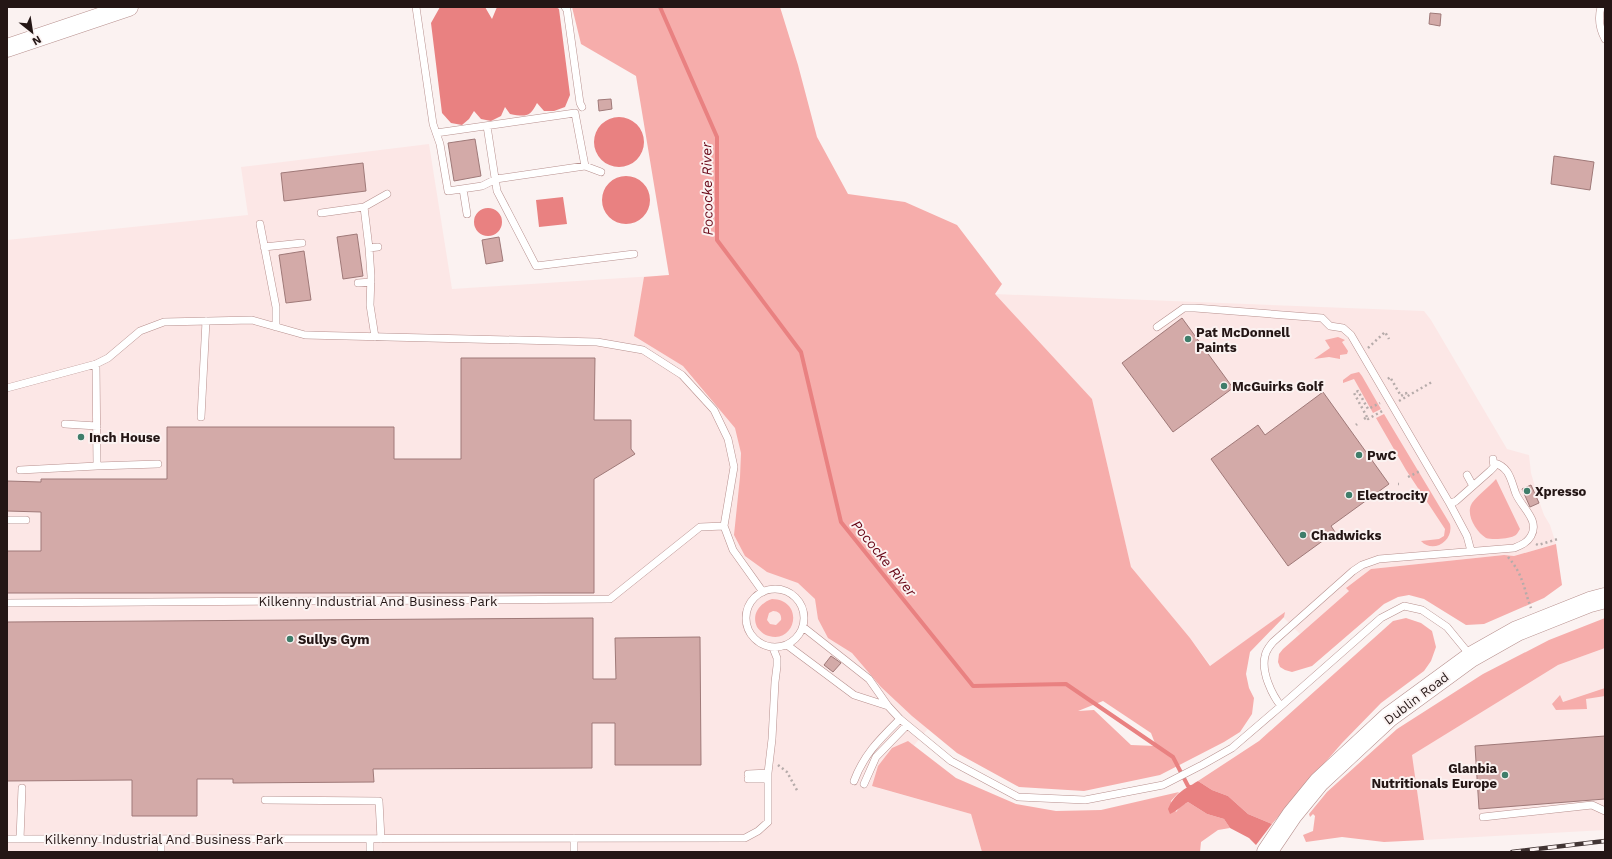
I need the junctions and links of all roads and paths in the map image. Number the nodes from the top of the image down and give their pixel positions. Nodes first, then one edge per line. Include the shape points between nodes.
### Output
1 (129, 7) edge
2 (416, 7) edge
3 (565, 7) edge
4 (1601, 7) edge
5 (1605, 39) edge
6 (7, 48) edge
7 (575, 114) junction
8 (487, 126) junction
9 (436, 133) junction
10 (585, 166) junction
11 (601, 172) dead end
12 (496, 179) junction
13 (463, 189) junction
14 (387, 194) dead end
15 (364, 207) junction
16 (321, 213) dead end
17 (467, 214) dead end
18 (260, 224) dead end
19 (302, 243) dead end
20 (264, 247) junction
21 (378, 247) dead end
22 (369, 248) junction
23 (634, 254) dead end
24 (371, 282) junction
25 (358, 284) dead end
26 (206, 321) junction
27 (276, 327) junction
28 (1157, 328) dead end
29 (375, 337) junction
30 (1389, 339) dead end
31 (1361, 351) junction
32 (96, 364) junction
33 (1391, 379) dead end
34 (1432, 382) dead end
35 (7, 388) edge
36 (1408, 396) junction
37 (1402, 399) dead end
38 (1380, 403) dead end
39 (1386, 408) dead end
40 (201, 417) dead end
41 (65, 424) dead end
42 (97, 426) junction
43 (158, 464) dead end
44 (97, 466) junction
45 (20, 470) dead end
46 (1419, 471) dead end
47 (1467, 475) dead end
48 (1408, 477) dead end
49 (1473, 486) junction
50 (1450, 504) junction
51 (7, 520) edge
52 (26, 520) dead end
53 (724, 526) junction
54 (1558, 539) dead end
55 (1528, 540) junction
56 (1502, 549) junction
57 (1471, 551) junction
58 (763, 592) junction
59 (1605, 598) edge
60 (7, 603) edge
61 (1540, 622) junction
62 (803, 627) junction
63 (787, 645) junction
64 (773, 648) junction
65 (1471, 657) junction
66 (888, 706) junction
67 (1281, 706) junction
68 (900, 719) junction
69 (907, 725) junction
70 (776, 764) dead end
71 (768, 776) junction
72 (748, 777) dead end
73 (854, 781) dead end
74 (864, 784) dead end
75 (22, 788) dead end
76 (798, 792) dead end
77 (265, 800) dead end
78 (1605, 811) edge
79 (1483, 817) dead end
80 (574, 838) junction
81 (7, 839) edge
82 (20, 839) junction
83 (161, 839) junction
84 (370, 839) junction
85 (381, 839) junction
86 (161, 852) edge
87 (370, 852) edge
88 (574, 852) edge
89 (1267, 852) edge

1 - 6 street
2 - 9 lane
3 - 7 lane via 580,103 586,107
4 - 5 lane via 1598,17
7 - 8 lane
7 - 10 lane
8 - 9 lane
8 - 12 lane
9 - 13 lane via 448,191
10 - 11 lane
10 - 12 lane
12 - 13 lane via 482,186
12 - 23 lane via 497,191 536,266
13 - 17 lane
14 - 15 lane
15 - 16 lane
15 - 22 lane
18 - 20 lane
19 - 20 lane
20 - 27 lane via 276,307
21 - 22 lane
22 - 24 lane
24 - 25 lane
24 - 29 lane via 370,305
26 - 27 lane via 252,320
26 - 32 lane via 164,322 140,331 108,358
26 - 40 lane
27 - 29 lane via 305,335
28 - 31 lane via 1184,308 1322,318 1330,326 1343,328 1350,333
29 - 53 lane via 597,342 643,350 682,375 714,410 728,439 734,467
30 - 31 path via 1385,332 1371,347
31 - 50 lane
32 - 35 lane
32 - 42 lane
33 - 36 path via 1401,396 1406,393
34 - 36 path
36 - 37 path
38 - 39 path via 1368,409 1358,391 1354,394 1368,419
41 - 42 lane
42 - 44 lane
43 - 44 lane
44 - 45 lane
46 - 48 path
47 - 49 lane
49 - 50 lane
49 - 55 lane via 1494,467 1494,461 1501,465 1510,476 1517,495 1534,523 1533,532
50 - 57 lane via 1467,536
51 - 52 lane
53 - 58 lane via 733,550
53 - 60 lane, Kilkenny Industrial And Business Park via 700,528 610,599
54 - 55 path via 1538,545
55 - 56 lane via 1514,548
56 - 57 lane
56 - 61 path via 1519,570 1532,611
57 - 67 lane via 1379,559 1353,571 1267,650 1264,662 1268,680
58 - 62 lane via 777,590 791,594 798,600 804,617
58 - 64 lane via 749,605 746,624 756,640
59 - 61 main road, Dublin Road
61 - 65 main road, Dublin Road via 1517,631
62 - 63 lane via 800,634
62 - 66 lane via 869,679
63 - 64 lane
63 - 66 lane via 854,696
64 - 71 lane, Kilkenny Industrial And Business Park via 777,666
65 - 67 lane via 1447,627 1422,610 1404,606 1382,618
65 - 89 main road, Dublin Road via 1389,716 1319,782
66 - 68 lane
67 - 69 lane via 1232,748 1163,785 1085,800 1018,797 951,761
68 - 69 lane
68 - 73 lane via 868,752
69 - 74 lane via 876,757
70 - 76 path via 787,772
71 - 72 lane
71 - 80 lane, Kilkenny Industrial And Business Park via 768,822 758,832 744,838
75 - 82 lane
77 - 85 lane via 379,801
78 - 79 lane via 1592,805
80 - 85 lane, Kilkenny Industrial And Business Park
80 - 88 lane
81 - 82 lane, Kilkenny Industrial And Business Park
82 - 83 lane, Kilkenny Industrial And Business Park
83 - 84 lane, Kilkenny Industrial And Business Park
83 - 86 lane
84 - 85 lane, Kilkenny Industrial And Business Park
84 - 87 lane

